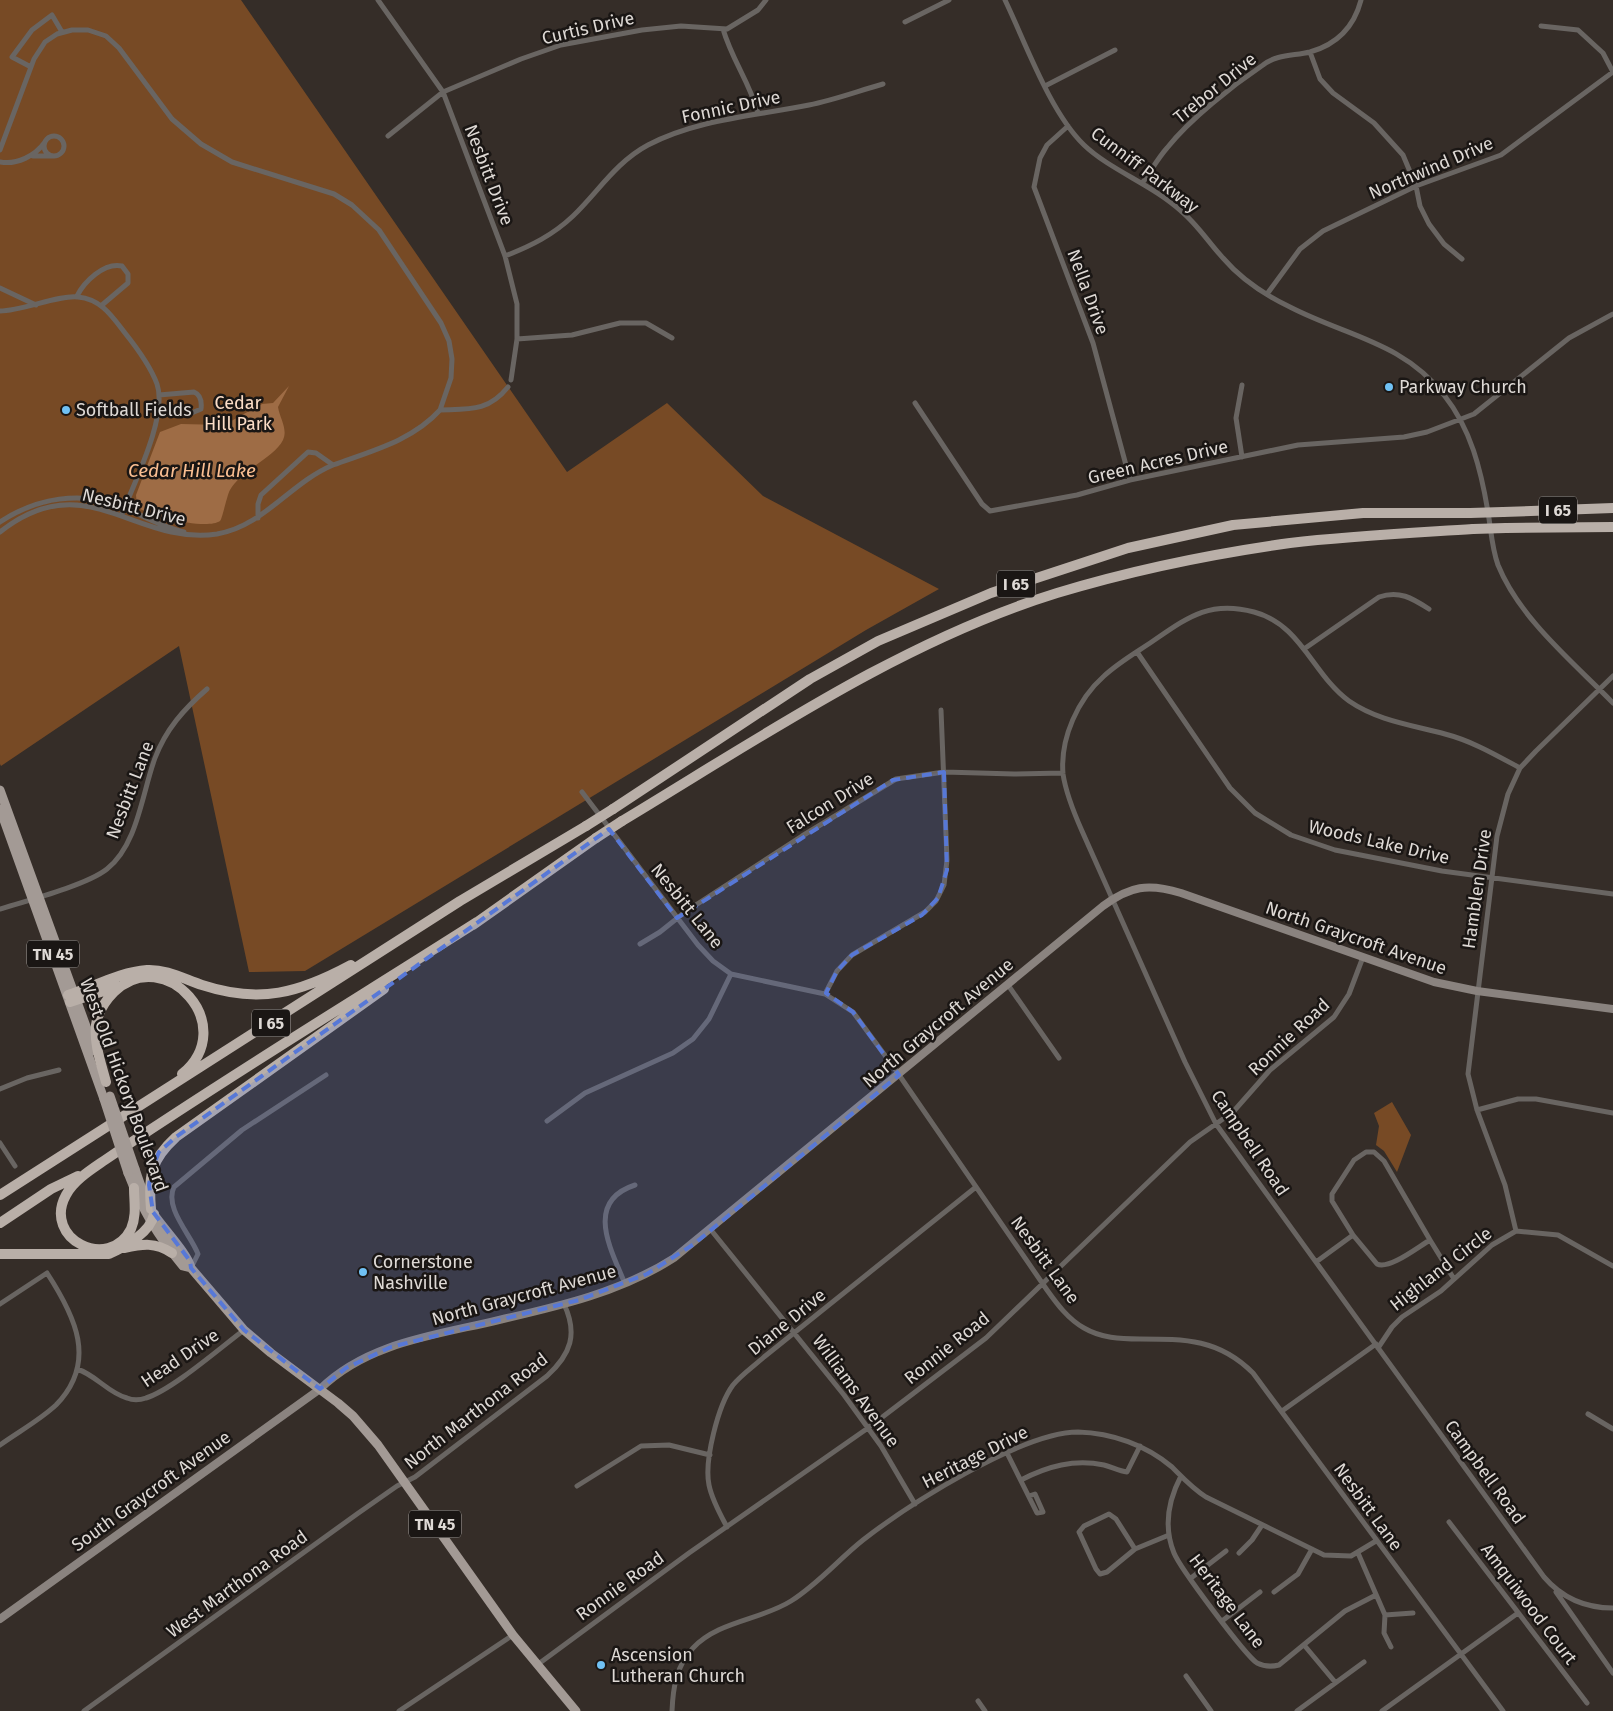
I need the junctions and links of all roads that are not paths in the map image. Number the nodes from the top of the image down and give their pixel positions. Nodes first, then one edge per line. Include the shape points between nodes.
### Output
1 (378, 0) edge
2 (766, 0) edge
3 (949, 0) edge
4 (1006, 0) edge
5 (1361, 0) edge
6 (905, 22) dead end
7 (1541, 26) dead end
8 (723, 29) junction
9 (62, 32) junction
10 (1115, 50) dead end
11 (1310, 52) junction
12 (31, 67) junction
13 (1613, 72) edge
14 (883, 84) dead end
15 (1045, 86) junction
16 (443, 92) junction
17 (758, 113) junction
18 (1068, 126) junction
19 (388, 136) dead end
20 (46, 141) junction
21 (0, 150) edge
22 (30, 156) junction
23 (53, 156) junction
24 (0, 162) edge
25 (1143, 182) junction
26 (1416, 186) junction
27 (505, 256) junction
28 (1462, 259) dead end
29 (0, 288) edge
30 (1267, 294) junction
31 (77, 296) junction
32 (36, 305) junction
33 (102, 306) junction
34 (0, 311) edge
35 (1613, 314) edge
36 (672, 338) dead end
37 (517, 339) junction
38 (511, 380) dead end
39 (1242, 385) dead end
40 (508, 387) dead end
41 (159, 395) junction
42 (915, 403) dead end
43 (440, 410) junction
44 (158, 414) junction
45 (1460, 419) junction
46 (1242, 457) junction
47 (333, 465) junction
48 (1130, 480) junction
49 (124, 508) junction
50 (1613, 508) edge
51 (122, 514) junction
52 (258, 518) junction
53 (0, 522) edge
54 (1613, 527) edge
55 (0, 532) edge
56 (207, 535) junction
57 (1429, 609) dead end
58 (1304, 649) junction
59 (1136, 652) junction
60 (1613, 676) edge
61 (207, 688) dead end
62 (1599, 689) junction
63 (1613, 703) edge
64 (941, 710) dead end
65 (1520, 768) junction
66 (944, 772) junction
67 (1063, 773) junction
68 (0, 790) edge
69 (582, 792) dead end
70 (0, 809) edge
71 (1492, 878) junction
72 (1613, 894) edge
73 (36, 898) junction
74 (1113, 899) junction
75 (0, 909) edge
76 (678, 920) junction
77 (477, 922) junction
78 (412, 933) junction
79 (640, 944) dead end
80 (1363, 957) junction
81 (731, 974) junction
82 (134, 980) junction
83 (1008, 985) junction
84 (1477, 991) junction
85 (825, 994) junction
86 (72, 998) junction
87 (1613, 1009) edge
88 (1059, 1058) dead end
89 (59, 1070) dead end
90 (326, 1075) dead end
91 (899, 1075) junction
92 (106, 1082) junction
93 (0, 1089) edge
94 (107, 1098) junction
95 (1477, 1110) junction
96 (130, 1112) junction
97 (1613, 1113) edge
98 (547, 1121) dead end
99 (1216, 1124) junction
100 (0, 1143) edge
101 (15, 1166) dead end
102 (90, 1171) junction
103 (132, 1171) junction
104 (635, 1185) dead end
105 (976, 1187) junction
106 (134, 1188) junction
107 (0, 1195) edge
108 (153, 1211) junction
109 (0, 1223) edge
110 (152, 1225) junction
111 (711, 1230) junction
112 (1516, 1231) junction
113 (1353, 1234) junction
114 (1430, 1240) junction
115 (120, 1249) junction
116 (172, 1253) junction
117 (0, 1254) edge
118 (1316, 1262) junction
119 (1613, 1266) edge
120 (190, 1268) junction
121 (1454, 1279) junction
122 (625, 1284) junction
123 (1042, 1284) junction
124 (0, 1304) edge
125 (564, 1304) junction
126 (244, 1330) junction
127 (795, 1333) junction
128 (1377, 1346) junction
129 (77, 1369) junction
130 (320, 1389) junction
131 (1282, 1411) junction
132 (1588, 1414) dead end
133 (868, 1428) junction
134 (1613, 1429) edge
135 (0, 1445) edge
136 (1140, 1446) junction
137 (1007, 1454) junction
138 (710, 1455) junction
139 (1181, 1476) junction
140 (1021, 1480) junction
141 (406, 1482) junction
142 (577, 1486) dead end
143 (1029, 1496) dead end
144 (915, 1504) junction
145 (1449, 1522) dead end
146 (1262, 1525) junction
147 (726, 1527) junction
148 (1169, 1535) junction
149 (1376, 1541) junction
150 (1135, 1549) junction
151 (1312, 1550) junction
152 (1226, 1551) dead end
153 (1239, 1553) dead end
154 (1358, 1553) junction
155 (1191, 1578) junction
156 (1554, 1589) junction
157 (1260, 1592) dead end
158 (1274, 1592) dead end
159 (1376, 1595) junction
160 (1613, 1608) edge
161 (1413, 1613) dead end
162 (1518, 1613) junction
163 (1385, 1615) junction
164 (0, 1619) edge
165 (1222, 1621) junction
166 (514, 1635) junction
167 (1304, 1645) junction
168 (1391, 1647) dead end
169 (1461, 1654) junction
170 (1364, 1662) dead end
171 (537, 1665) junction
172 (1613, 1673) edge
173 (1186, 1676) dead end
174 (1335, 1682) junction
175 (978, 1701) dead end
176 (1587, 1703) dead end
177 (84, 1711) edge
178 (399, 1711) edge
179 (576, 1711) edge
180 (672, 1711) edge
181 (985, 1711) edge
182 (1211, 1711) edge
183 (1297, 1711) edge
184 (1382, 1711) edge
185 (1503, 1711) edge

1 - 16 street, Nesbitt Drive
2 - 8 street, Curtis Drive via 745,20
3 - 6 street
4 - 15 street, Cunniff Parkway
5 - 11 street, Trebor Drive via 1356,18 1348,30
7 - 13 street via 1578,30 1603,53
8 - 16 street, Curtis Drive via 664,27 561,45
8 - 17 street via 729,49 753,92
9 - 12 street via 41,47
9 - 12 street via 52,16 26,37 12,57
9 - 43 street via 88,30 114,41 172,119 210,150 245,166 334,194 369,220 392,247 446,333 452,349 452,367
10 - 15 street
11 - 25 street, Trebor Drive via 1285,55 1264,64 1190,123
11 - 26 street via 1320,78 1333,93 1386,136 1403,155
12 - 21 street
13 - 26 street, Northwind Drive via 1501,155
14 - 17 street, Fonnic Drive via 810,105
15 - 18 street, Cunniff Parkway
16 - 19 street, Curtis Drive
16 - 27 street, Nesbitt Drive
17 - 27 street, Fonnic Drive via 686,130 647,146 615,170 574,215 551,234
18 - 25 street, Cunniff Parkway via 1085,146
18 - 48 street, Nella Drive via 1047,145 1040,158 1034,187 1093,343
20 - 22 street
20 - 23 street via 46,151
20 - 23 street via 54,137 63,141 63,151
22 - 23 street
22 - 24 street via 9,163
25 - 30 street, Cunniff Parkway via 1182,211 1225,261
26 - 28 street via 1420,206 1429,224 1444,244
26 - 30 street, Northwind Drive via 1323,231 1300,249
27 - 37 street, Nesbitt Drive via 517,304
29 - 32 street
30 - 45 street, Cunniff Parkway via 1405,357 1444,395
31 - 32 street
31 - 33 street
31 - 33 street via 86,281 112,266 122,266 128,274 128,283
32 - 34 street
33 - 41 street via 144,358
35 - 45 street via 1569,338 1474,414
36 - 37 street via 646,323 620,323 572,334
37 - 38 street, Nesbitt Drive
39 - 46 street via 1236,418
40 - 43 street via 487,405 474,409
41 - 44 street
41 - 44 street via 194,392 202,404 201,409 192,414
42 - 48 street, Green Acres Drive via 982,504 990,511 1077,495
43 - 47 street, Nesbitt Drive via 422,428 408,436
44 - 49 street
45 - 46 street, Green Acres Drive via 1404,437 1298,445
45 - 62 street, Cunniff Parkway via 1483,480 1494,550 1502,574 1539,626
46 - 48 street, Green Acres Drive
47 - 52 street, Nesbitt Drive via 301,483
47 - 52 street via 316,453 308,452 261,495
49 - 51 street
49 - 53 street, Nesbitt Drive via 96,500 62,499 29,507
49 - 56 street, Nesbitt Drive via 173,529
50 - 78 highway, I 65, bridge via 1363,513 1233,525 1128,548 1007,587 878,641 810,679 613,809
51 - 55 street, Nesbitt Drive via 89,506 61,505 33,512
51 - 56 street, Nesbitt Drive via 174,534
52 - 56 street, Nesbitt Drive via 238,528
54 - 77 highway, I 65, bridge via 1473,528 1291,543 1140,570 1048,596 962,630 827,698 622,821
57 - 58 street via 1412,598 1389,594 1379,597
58 - 59 street, Campbell Road via 1279,624 1256,612 1212,609 1192,615
58 - 65 street via 1338,691 1366,711 1465,741
59 - 67 street, Campbell Road via 1104,676 1084,698 1069,733
59 - 71 street, Woods Lake Drive via 1223,779 1270,824 1297,838 1335,850
60 - 62 street, Hamblen Drive
61 - 73 street, Nesbitt Lane via 184,709 168,732 155,758 126,845 117,858 107,870 95,876
62 - 63 street, Cunniff Parkway
62 - 65 street, Hamblen Drive
64 - 66 street
65 - 71 street, Hamblen Drive via 1502,814
66 - 67 street, Falcon Drive
66 - 76 street, Falcon Drive via 896,779 886,784 749,870 685,912
66 - 85 street via 947,870 938,898 922,915 852,955 836,971
67 - 74 street, Campbell Road via 1073,809
68 - 73 main road, West Old Hickory Boulevard / TN 45
69 - 76 street, Nesbitt Lane
70 - 73 main road, West Old Hickory Boulevard / TN 45
71 - 72 street, Woods Lake Drive
71 - 84 street, Hamblen Drive
73 - 75 street, Nesbitt Lane
73 - 86 main road, West Old Hickory Boulevard / TN 45
74 - 80 street, North Graycroft Avenue via 1134,888 1171,890
74 - 83 street, North Graycroft Avenue
74 - 99 street, Campbell Road
76 - 79 street, Falcon Drive
76 - 81 street, Nesbitt Lane via 706,954
77 - 102 highway, I 65 via 173,1114
77 - 108 highway via 176,1137 160,1152 152,1171 149,1186
78 - 86 highway via 319,982 284,992 236,994 147,970 130,973
78 - 96 highway, I 65
80 - 84 street, North Graycroft Avenue via 1434,982
80 - 99 street, Ronnie Road via 1349,994 1334,1017 1270,1070 1243,1102
81 - 85 street, Nesbitt Lane
81 - 98 street via 705,1026 693,1039 585,1093
82 - 86 highway
82 - 92 highway via 111,995 98,1018 97,1049
82 - 96 highway via 153,978 181,988 198,1009 203,1037 199,1054 185,1072
83 - 88 street
83 - 91 street, North Graycroft Avenue
84 - 87 street, North Graycroft Avenue
84 - 95 street, Hamblen Drive via 1468,1074
85 - 91 street, Nesbitt Lane via 853,1012
86 - 92 main road, West Old Hickory Boulevard / TN 45
86 - 94 main road, West Old Hickory Boulevard / TN 45
89 - 93 street
90 - 120 street via 242,1130 174,1187 173,1205 198,1254
91 - 105 street, Nesbitt Lane
91 - 111 street, North Graycroft Avenue
92 - 94 main road, West Old Hickory Boulevard / TN 45
94 - 103 main road, West Old Hickory Boulevard / TN 45, bridge
95 - 97 street via 1518,1099
95 - 112 street, Hamblen Drive via 1504,1185
96 - 107 highway, I 65
99 - 118 street, Campbell Road
99 - 123 street, Ronnie Road via 1190,1142
100 - 101 street
102 - 106 highway via 71,1188 61,1209 67,1233 84,1247 103,1249 125,1236 135,1214
102 - 109 highway, I 65 via 51,1190
103 - 106 main road, West Old Hickory Boulevard / TN 45
103 - 108 main road, West Old Hickory Boulevard / TN 45
104 - 122 street via 614,1199 604,1225
105 - 123 street, Nesbitt Lane
105 - 127 street, Diane Drive
106 - 110 main road, West Old Hickory Boulevard / TN 45
108 - 110 highway
108 - 120 main road, West Old Hickory Boulevard / TN 45 via 190,1261
110 - 115 highway
110 - 116 main road, West Old Hickory Boulevard / TN 45
111 - 122 street, North Graycroft Avenue via 674,1258
111 - 127 street, Williams Avenue
112 - 119 street, Highland Circle via 1558,1235
112 - 121 street, Highland Circle via 1492,1245
113 - 114 street via 1381,1266
113 - 114 street via 1332,1201 1332,1194 1360,1154 1374,1152 1384,1161
113 - 118 street
114 - 121 street
115 - 116 highway via 148,1244
115 - 117 highway via 96,1256
116 - 120 main road, West Old Hickory Boulevard / TN 45 via 183,1266
118 - 128 street, Campbell Road
120 - 126 main road, West Old Hickory Boulevard / TN 45
121 - 128 street, Highland Circle via 1396,1322
122 - 125 street, North Graycroft Avenue
123 - 131 street, Nesbitt Lane via 1076,1323 1100,1335 1118,1339 1200,1342 1224,1351 1254,1373
123 - 133 street, Ronnie Road via 986,1338
124 - 129 street via 47,1273 74,1321 78,1336
125 - 130 street, North Graycroft Avenue via 391,1346 346,1368
125 - 141 street, North Marthona Road via 571,1336 564,1360 540,1382
126 - 129 street, Head Drive via 145,1399 120,1396
126 - 130 main road, West Old Hickory Boulevard / TN 45
127 - 133 street, Williams Avenue
127 - 138 street, Diane Drive via 733,1385 722,1404
128 - 131 street, Highland Circle
128 - 156 street, Campbell Road
129 - 135 street via 67,1391 54,1406
130 - 141 main road, West Old Hickory Boulevard / TN 45 via 353,1416
130 - 164 street, South Graycroft Avenue
131 - 149 street, Nesbitt Lane
132 - 134 street
133 - 144 street, Williams Avenue
133 - 147 street, Ronnie Road
136 - 137 street, Heritage Drive via 1110,1436 1071,1433 1043,1438
136 - 139 street, Heritage Drive
136 - 140 street via 1124,1472 1106,1465 1072,1463 1049,1468
137 - 140 street
137 - 144 street, Heritage Drive via 972,1470
138 - 142 street via 670,1446 641,1446
138 - 147 street, Diane Drive via 708,1483
139 - 146 street, Heritage Drive via 1198,1492
139 - 148 street, Heritage Lane via 1168,1507
140 - 143 street
141 - 166 main road, West Old Hickory Boulevard / TN 45
141 - 177 street, West Marthona Road
144 - 180 street, Heritage Drive via 864,1540 790,1602 721,1629 699,1642 686,1656 676,1677
145 - 162 street, Amquiwood Court
146 - 151 street, Heritage Drive
146 - 153 street
147 - 171 street, Ronnie Road
148 - 150 street
148 - 155 street, Heritage Lane via 1174,1553
149 - 154 street, Heritage Drive
149 - 169 street, Nesbitt Lane
150 - 150 street via 1100,1574 1079,1532 1084,1526 1110,1514
151 - 154 street, Heritage Drive via 1332,1557
151 - 158 street via 1298,1574
152 - 155 street
154 - 159 street
155 - 165 street, Heritage Lane
156 - 160 street, Campbell Road via 1579,1603
156 - 172 street
157 - 165 street
159 - 163 street
159 - 167 street, Heritage Lane via 1345,1611
161 - 163 street
162 - 169 street
162 - 176 street, Amquiwood Court
163 - 168 street via 1384,1633
165 - 167 street, Heritage Lane via 1251,1657 1268,1667 1279,1665
166 - 171 main road, West Old Hickory Boulevard / TN 45
166 - 178 street
167 - 174 street
169 - 184 street
169 - 185 street, Nesbitt Lane
170 - 174 street
171 - 179 main road, West Old Hickory Boulevard / TN 45
173 - 182 street
174 - 183 street
175 - 181 street

